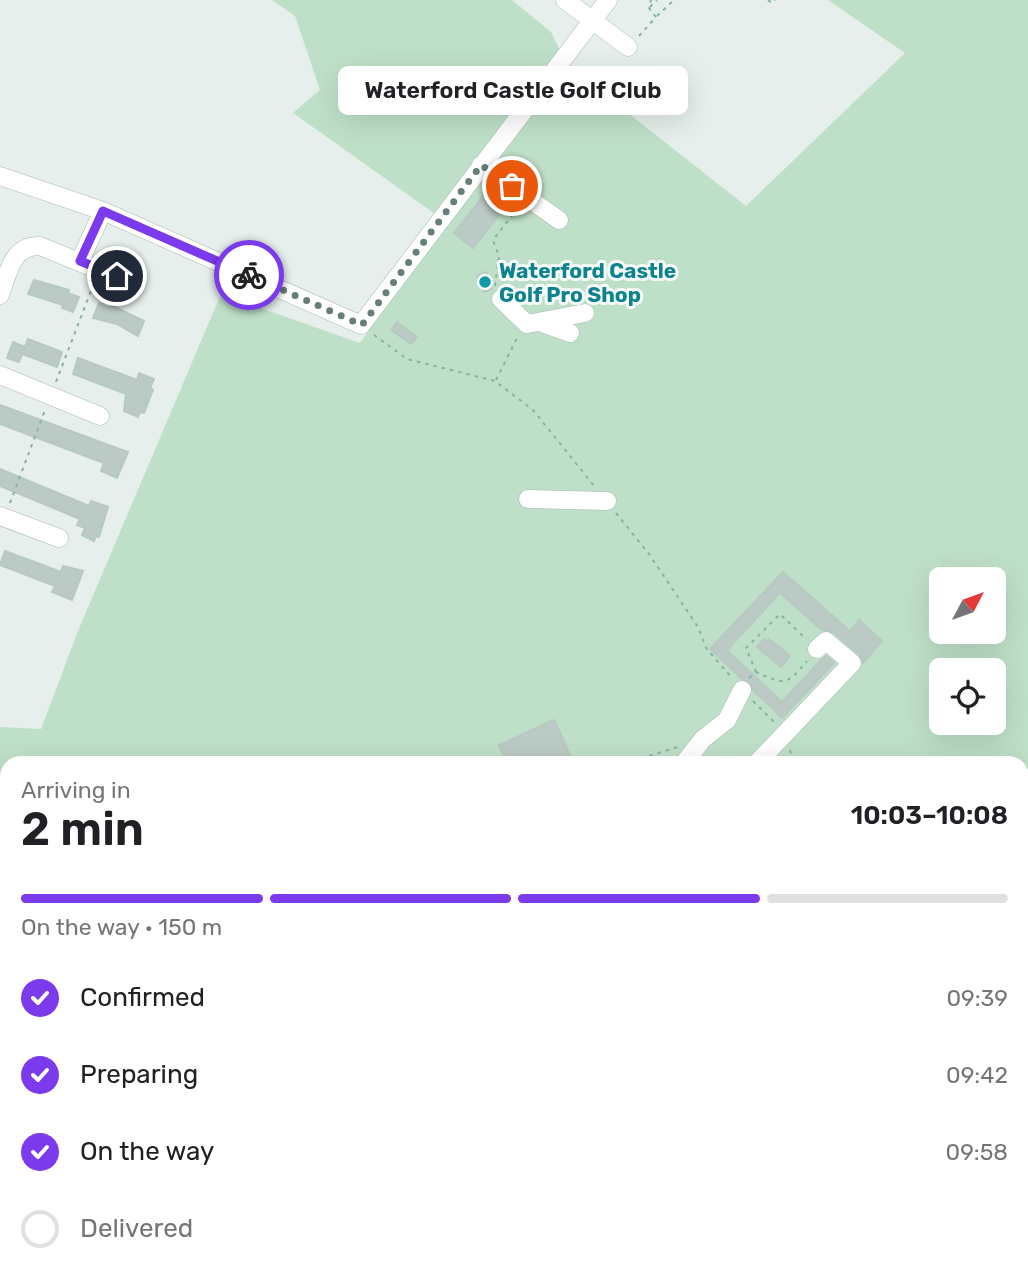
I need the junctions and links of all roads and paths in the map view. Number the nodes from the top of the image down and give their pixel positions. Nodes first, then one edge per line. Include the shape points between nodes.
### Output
1 (565, 0) edge
2 (608, 0) edge
3 (651, 0) edge
4 (657, 0) edge
5 (674, 0) edge
6 (768, 0) edge
7 (775, 0) edge
8 (649, 8) junction
9 (656, 17) junction
10 (593, 19) junction
11 (628, 47) joint
12 (481, 165) junction
13 (0, 176) edge
14 (103, 211) junction
15 (559, 220) dead end
16 (80, 261) junction
17 (135, 285) dead end
18 (0, 295) edge
19 (501, 299) dead end
20 (585, 313) dead end
21 (538, 323) junction
22 (362, 325) junction
23 (570, 332) dead end
24 (0, 375) edge
25 (100, 416) dead end
26 (528, 499) dead end
27 (607, 501) junction
28 (0, 516) edge
29 (59, 538) dead end
30 (817, 649) junction
31 (756, 672) junction
32 (742, 690) junction
33 (786, 734) junction
34 (680, 755) edge
35 (764, 756) edge
36 (791, 756) edge

1 - 10 street
2 - 10 street
3 - 8 path
4 - 8 path
5 - 9 path
6 - 7 path
8 - 9 path
9 - 11 path
10 - 11 street
10 - 12 street
12 - 15 street
12 - 22 street
13 - 14 street
14 - 16 street
14 - 22 street
16 - 17 street
16 - 18 street via 29,245 11,262
19 - 21 street via 527,324
20 - 21 street
21 - 23 street
22 - 27 path via 407,359 495,381 533,411
24 - 25 street
26 - 27 street
27 - 32 path via 656,564 698,627 706,648
28 - 29 street
30 - 31 path via 791,680 780,682
30 - 31 path via 780,614 746,648
30 - 33 street via 826,641 852,663
31 - 32 path
32 - 33 path
32 - 34 street via 727,720
33 - 35 street
33 - 36 path

